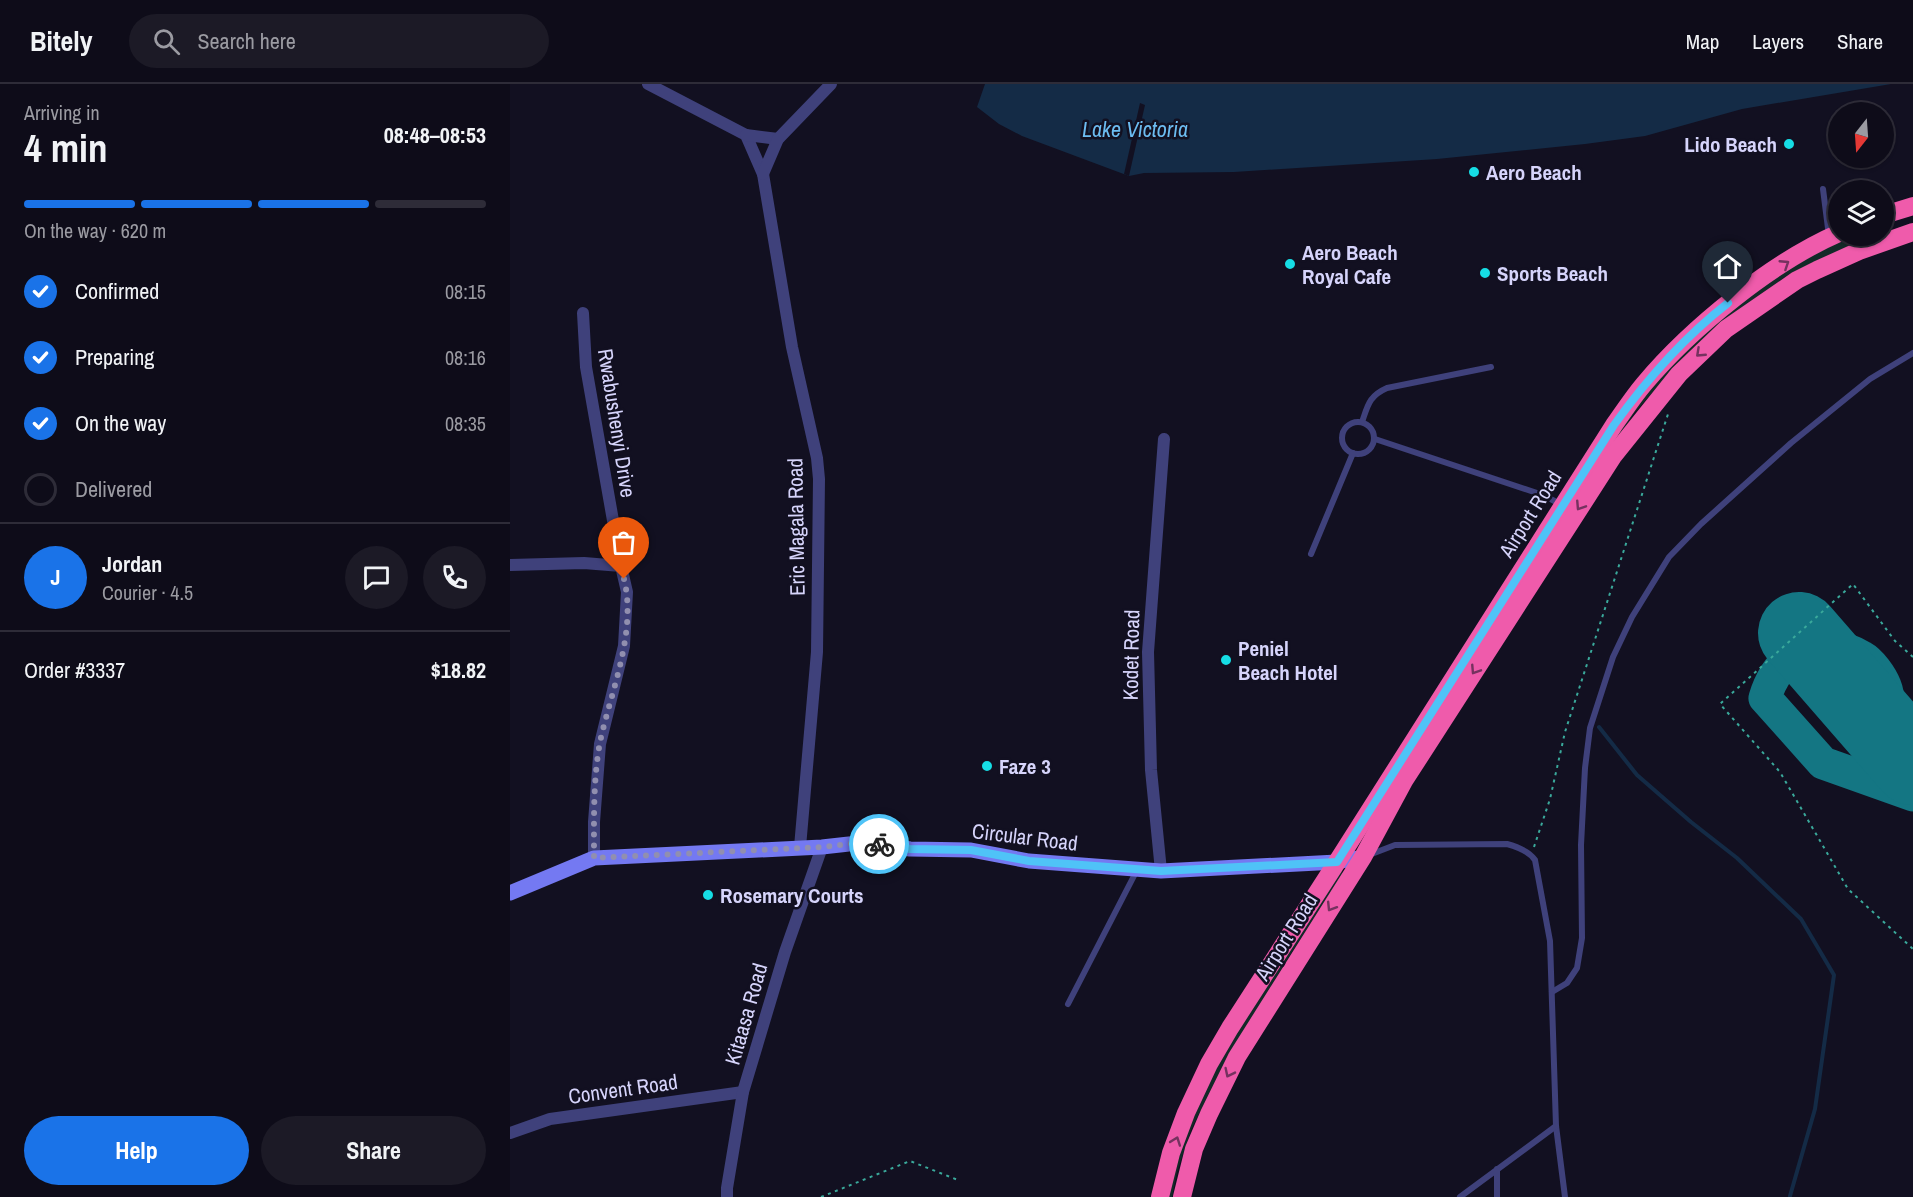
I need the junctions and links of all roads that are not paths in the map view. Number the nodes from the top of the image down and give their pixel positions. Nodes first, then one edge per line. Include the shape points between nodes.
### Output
1 (648, 84) edge
2 (831, 84) edge
3 (746, 135) junction
4 (778, 139) junction
5 (763, 174) junction
6 (1824, 189) dead end
7 (1913, 206) edge
8 (1828, 207) edge
9 (1894, 212) edge
10 (1913, 232) edge
11 (1828, 239) edge
12 (583, 313) dead end
13 (1913, 353) edge
14 (1491, 367) dead end
15 (1362, 422) junction
16 (1164, 439) dead end
17 (1375, 439) junction
18 (1353, 453) junction
19 (1562, 505) junction
20 (1311, 554) dead end
21 (510, 565) edge
22 (621, 566) junction
23 (800, 847) junction
24 (822, 847) junction
25 (1363, 857) junction
26 (594, 858) junction
27 (1337, 862) junction
28 (1138, 869) junction
29 (1161, 871) junction
30 (510, 893) edge
31 (1552, 992) junction
32 (1068, 1004) dead end
33 (743, 1092) junction
34 (1556, 1126) junction
35 (510, 1132) edge
36 (1497, 1169) junction
37 (727, 1197) edge
38 (1160, 1197) edge
39 (1182, 1197) edge
40 (1460, 1197) edge
41 (1497, 1197) edge
42 (1565, 1197) edge

1 - 3 street
2 - 4 street
3 - 4 street
3 - 5 street, Eric Magala Road
4 - 5 street
5 - 23 street, Eric Magala Road via 819,479 817,652
6 - 8 lane
7 - 9 highway
10 -> 25 highway, Airport Road via 1859,251 1797,280 1725,329 1679,374 1598,478 1404,781
19 -> 11 highway, Airport Road via 1644,384 1682,344 1755,284
12 - 22 street, Rwabushenyi Drive via 586,367
13 - 31 lane via 1870,379 1701,524 1669,557 1632,617 1613,657 1590,728 1577,968 1567,983
14 - 15 lane via 1387,388 1370,400
15 - 17 lane via 1373,430
15 - 18 lane via 1351,424 1343,432 1343,443
16 - 29 street, Kodet Road via 1148,652 1150,770
17 - 18 lane via 1370,450
17 - 19 lane via 1543,495
18 - 20 lane
19 - 27 highway, Airport Road
21 - 22 street
22 - 26 street, Rwabushenyi Drive via 627,592 624,646 600,744
23 - 24 street, Circular Road
23 - 26 street, Circular Road
24 - 28 street, Circular Road via 867,842
24 - 33 street, Kitaasa Road
25 - 27 street, Circular Road
25 - 31 lane via 1395,845 1507,844 1532,855 1550,941
25 -> 39 highway, Airport Road via 1237,1057 1194,1149
26 - 30 street, Circular Road
27 - 29 street, Circular Road
38 -> 27 highway, Airport Road via 1171,1153 1209,1064
28 - 29 street, Circular Road
28 - 32 lane
31 - 34 lane
33 - 35 street, Convent Road via 550,1119
33 - 37 street, Kitaasa Road
34 - 36 lane
34 - 42 lane
36 - 40 lane
36 - 41 lane

